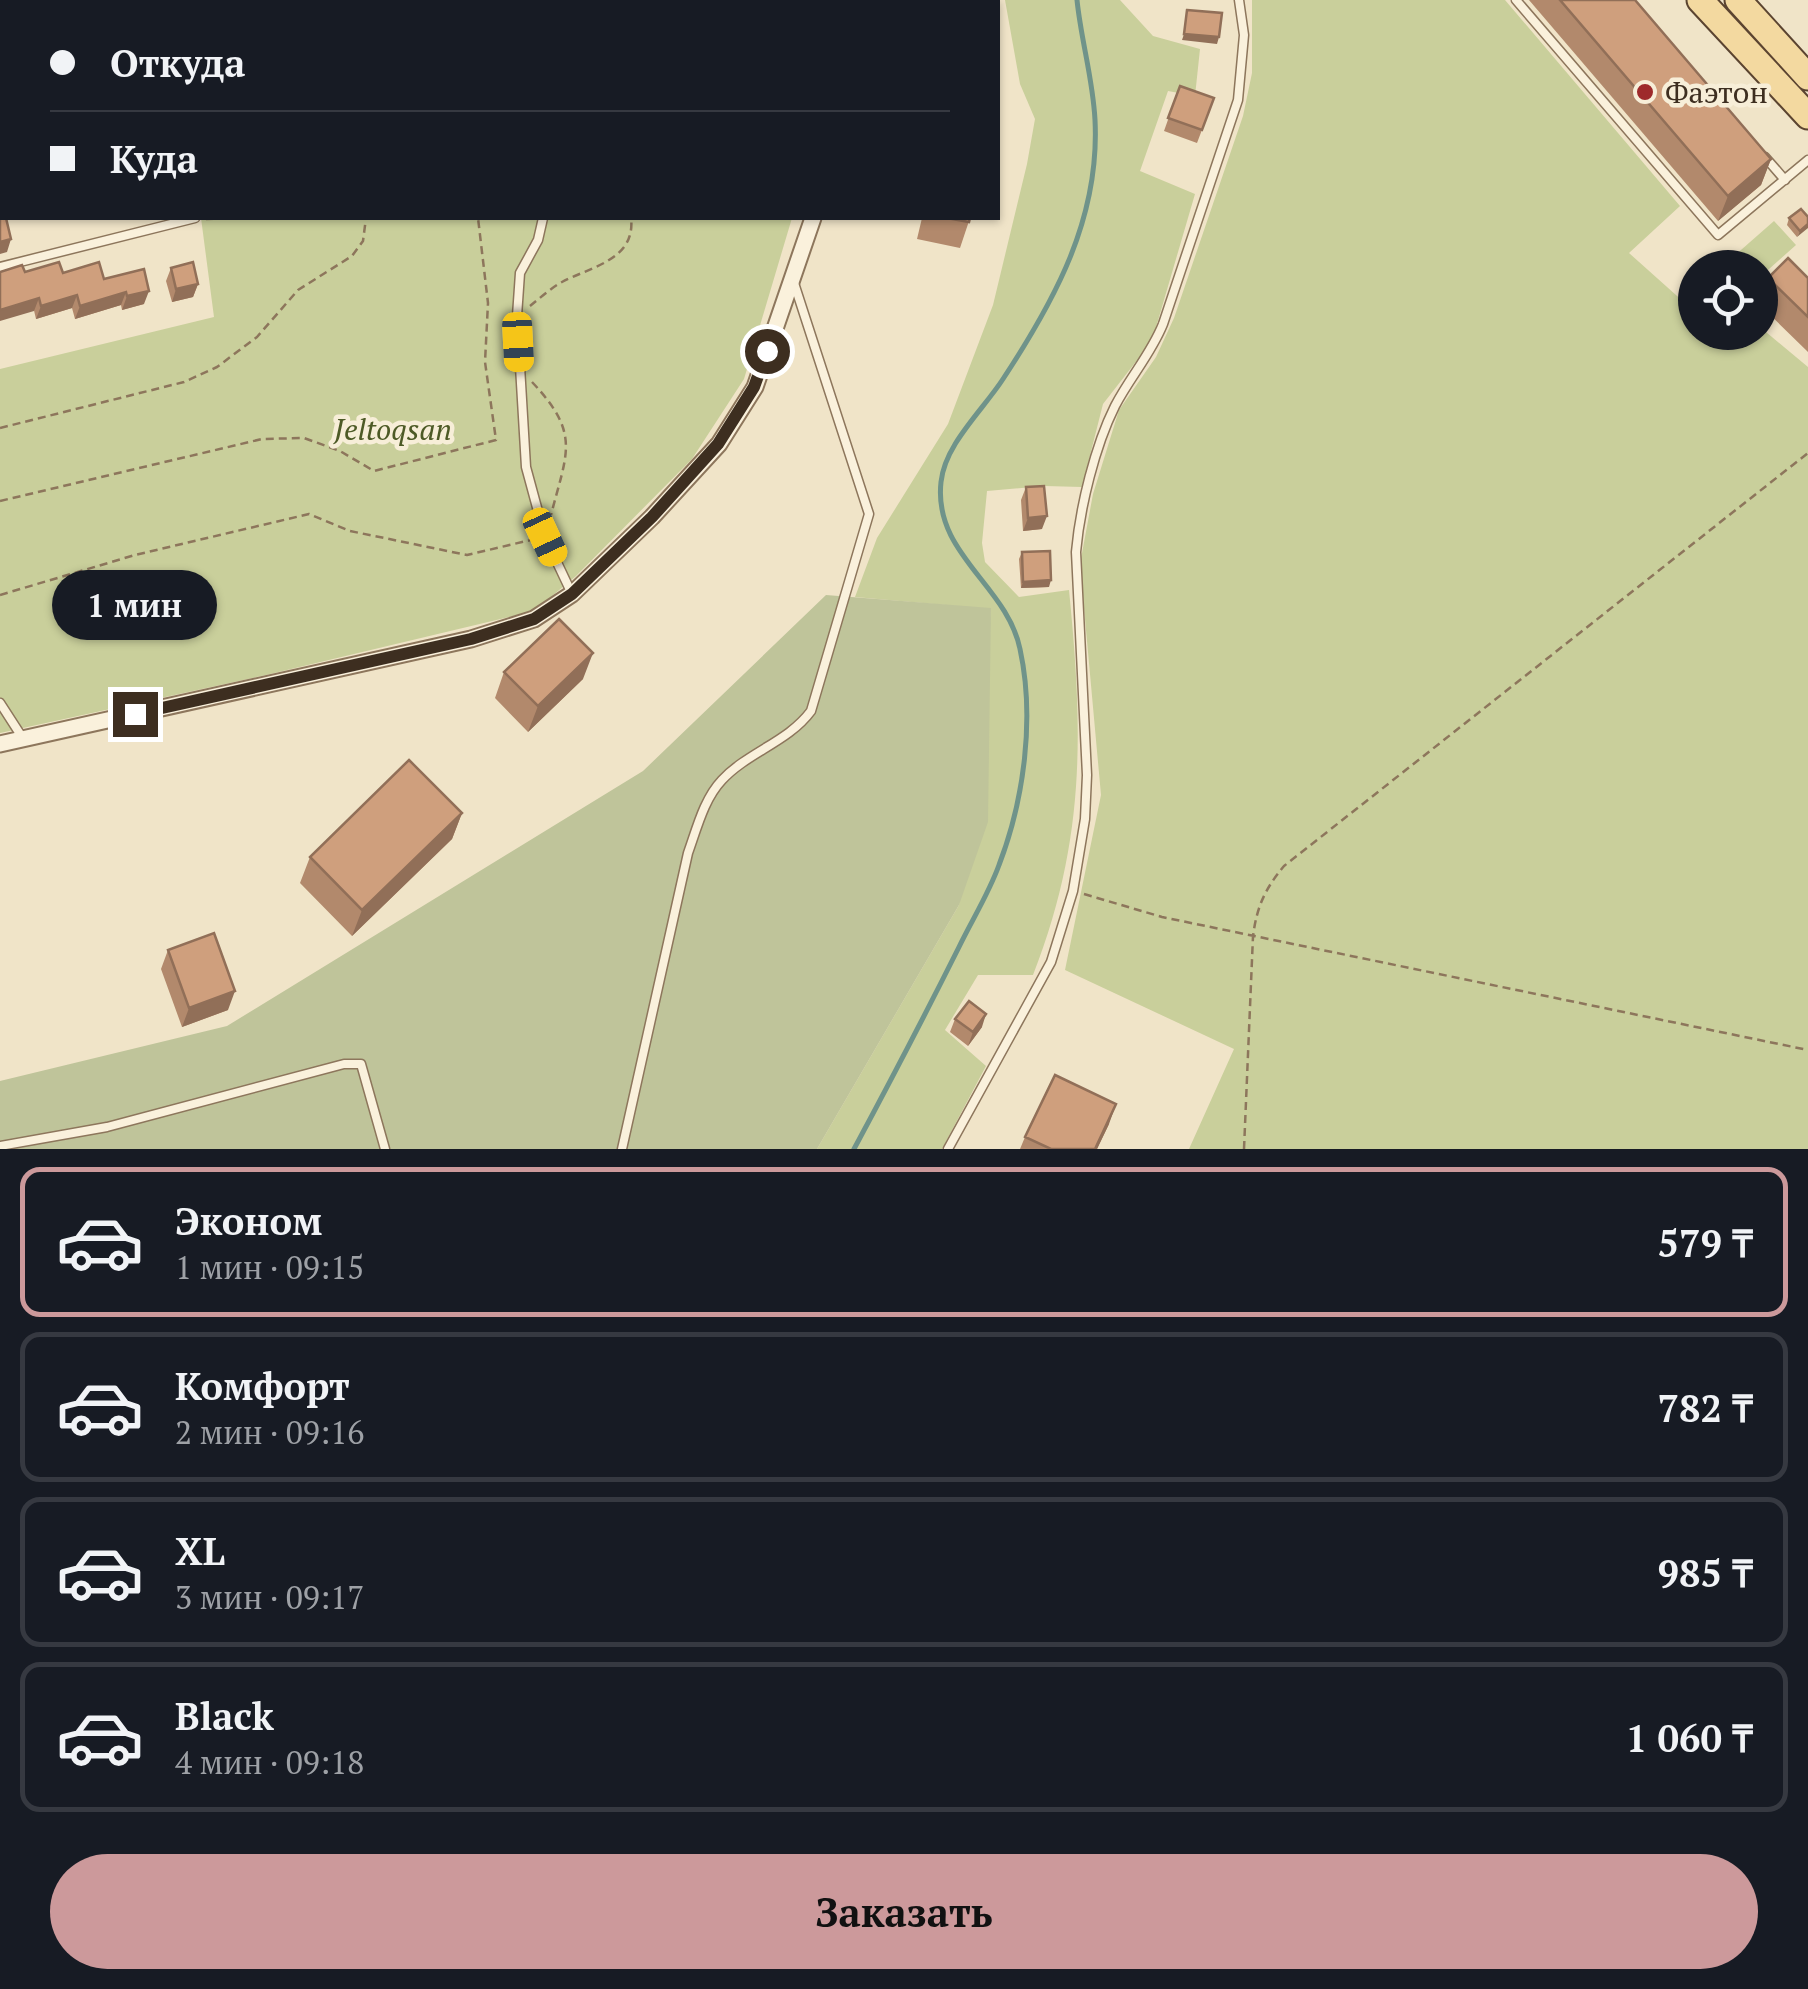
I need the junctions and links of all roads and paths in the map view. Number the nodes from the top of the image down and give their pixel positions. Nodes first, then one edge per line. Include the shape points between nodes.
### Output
1 (1239, 0) edge
2 (1516, 0) edge
3 (1700, 0) edge
4 (1738, 0) edge
5 (1808, 78) edge
6 (1808, 116) edge
7 (1760, 150) edge
8 (1808, 160) edge
9 (1786, 180) junction
10 (187, 220) edge
11 (366, 220) edge
12 (478, 220) edge
13 (543, 220) edge
14 (630, 220) edge
15 (813, 220) edge
16 (0, 267) edge
17 (792, 278) junction
18 (517, 316) junction
19 (520, 368) junction
20 (0, 428) edge
21 (1808, 453) edge
22 (0, 500) edge
23 (545, 537) junction
24 (572, 594) junction
25 (0, 595) edge
26 (0, 703) edge
27 (23, 739) junction
28 (0, 744) edge
29 (1073, 891) junction
30 (1254, 936) junction
31 (1808, 1050) edge
32 (0, 1146) edge
33 (385, 1149) edge
34 (622, 1149) edge
35 (948, 1149) edge
36 (1244, 1149) edge

1 - 29 lane via 1244,35 1238,100 1154,348 1115,406 1079,521 1087,774
2 - 9 lane via 1718,234
3 - 6 main road
4 - 5 main road
7 - 9 lane
8 - 9 lane
10 - 16 lane
11 - 20 path via 363,242 352,256 298,290 257,338 217,368
12 - 22 path via 488,302 484,362 496,440 374,471 304,438 262,439
13 - 18 lane via 520,272
14 - 18 path via 625,246 608,262 562,282
15 - 17 street
17 - 24 street via 754,387 718,444
17 - 34 lane via 869,514 811,712 721,781 704,808 688,853
18 - 19 lane
19 - 23 lane via 526,467
19 - 23 path via 564,422 568,448
21 - 30 path via 1284,866 1256,908
23 - 24 lane
23 - 25 path via 467,554 350,531 309,514
24 - 27 street via 534,619 471,639
26 - 27 lane
27 - 28 street
29 - 30 path
29 - 35 lane via 1051,962
30 - 31 path
30 - 36 path
32 - 33 lane via 107,1127 361,1064

